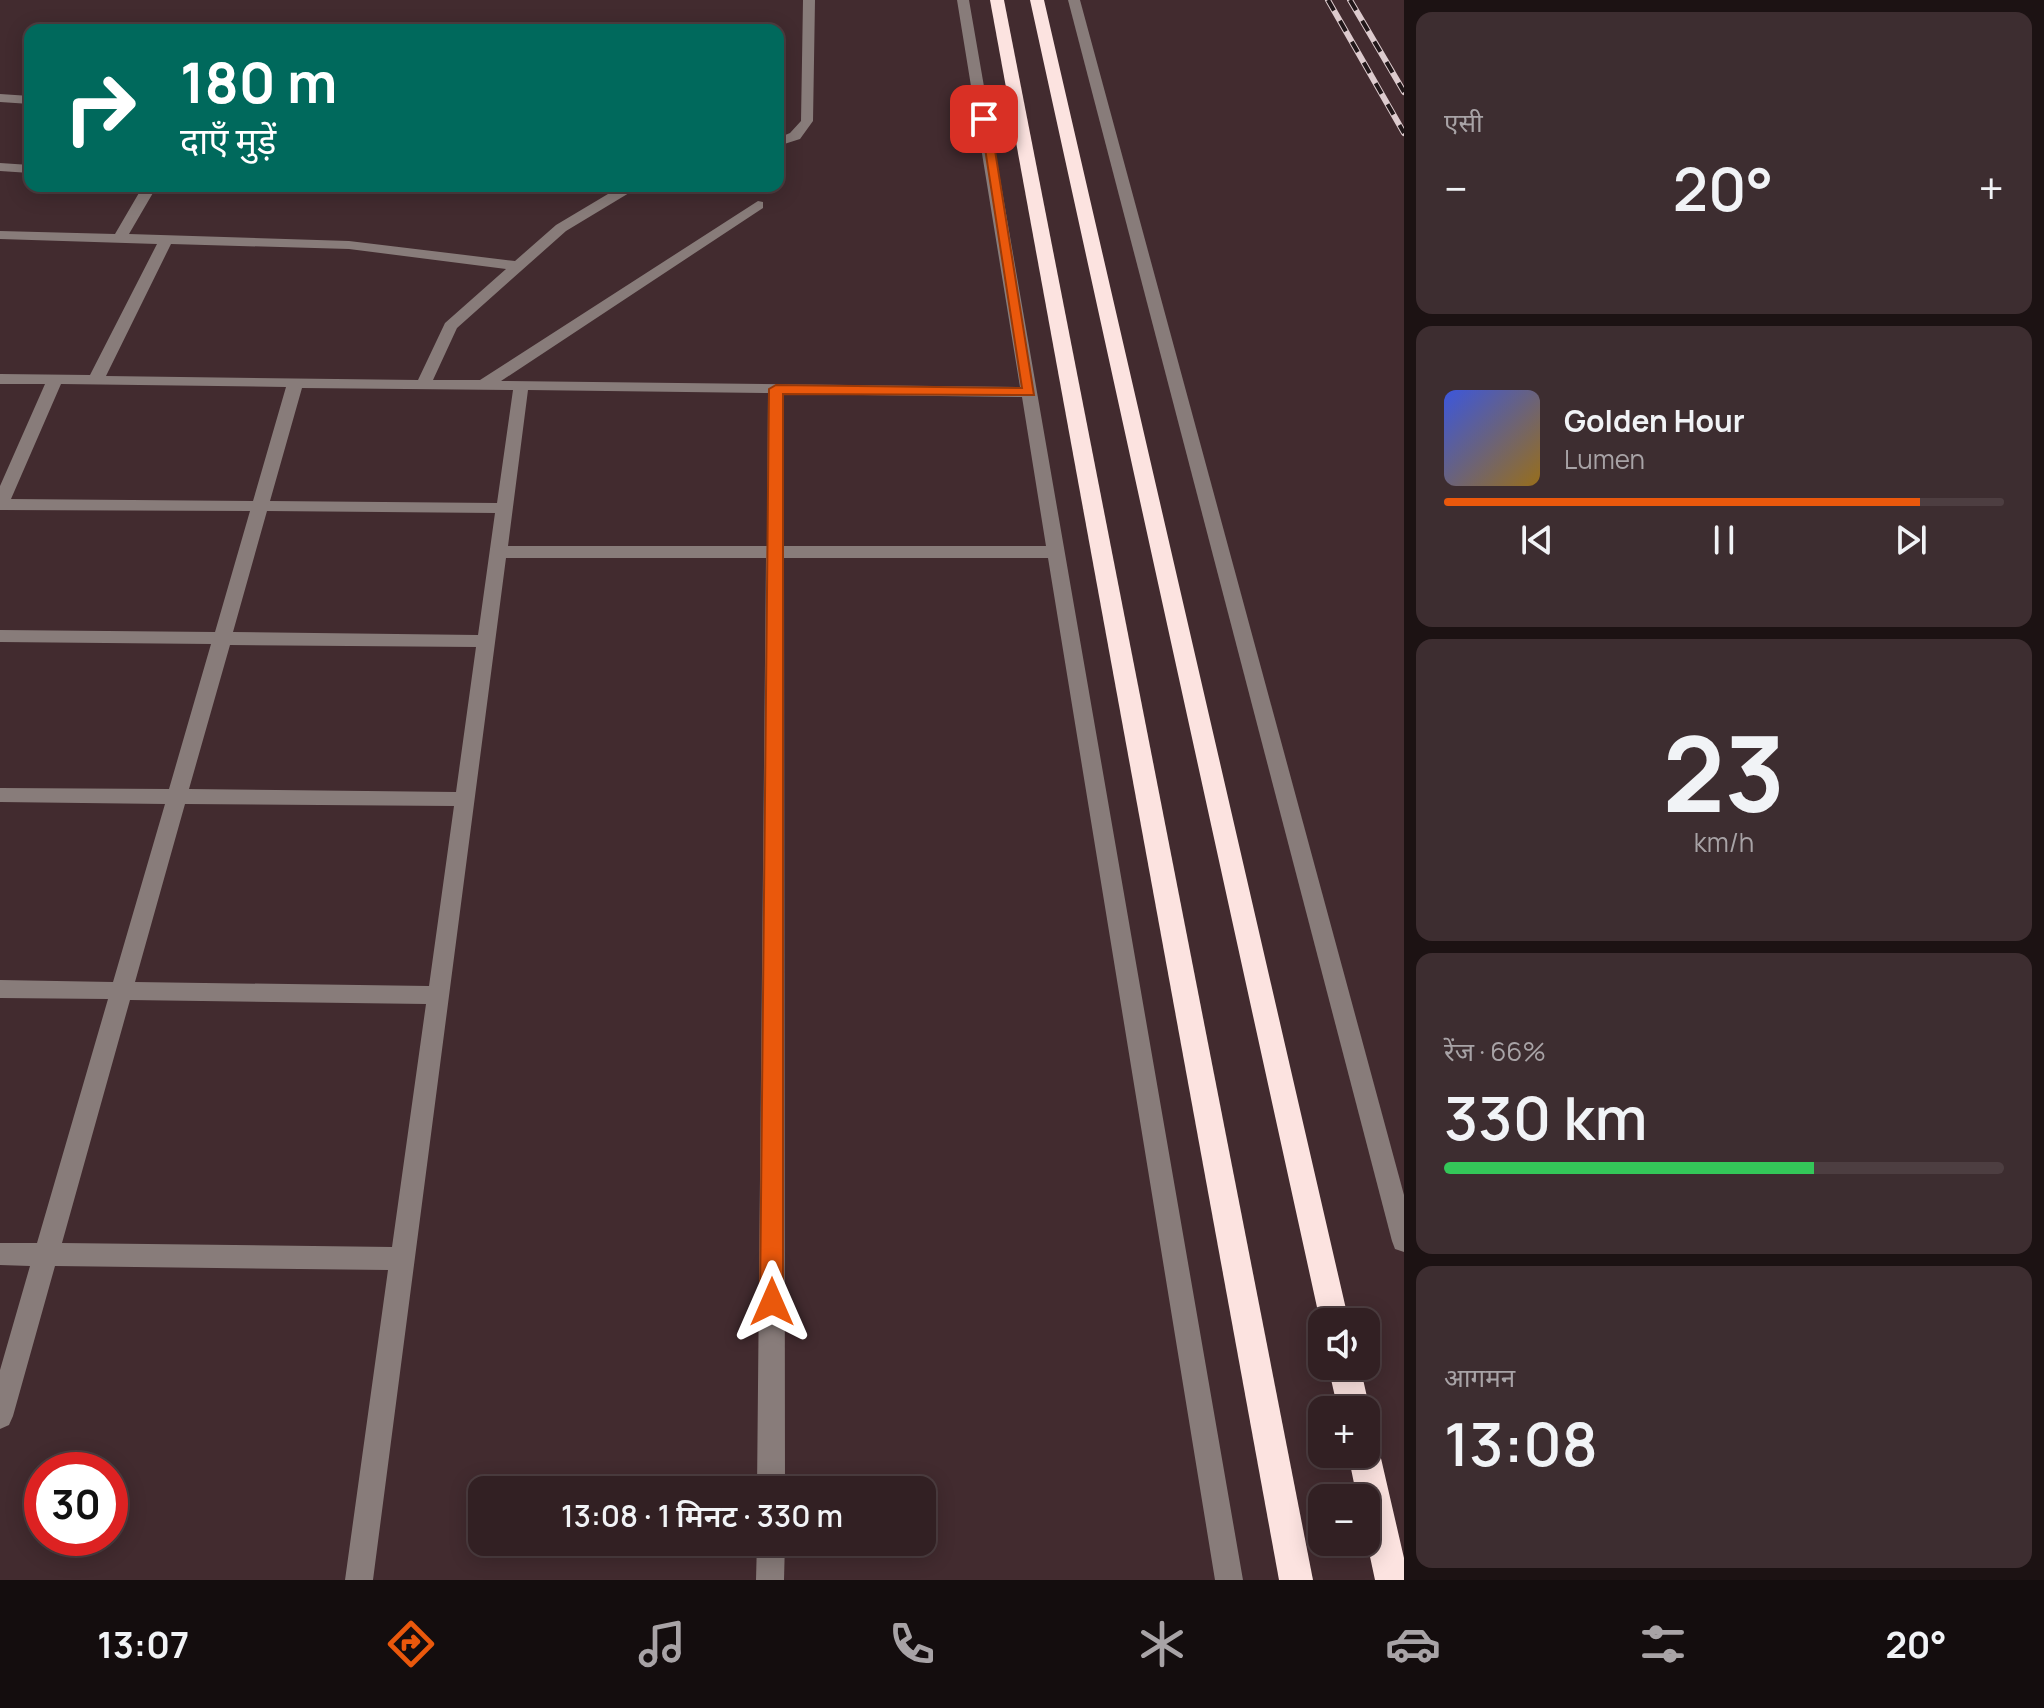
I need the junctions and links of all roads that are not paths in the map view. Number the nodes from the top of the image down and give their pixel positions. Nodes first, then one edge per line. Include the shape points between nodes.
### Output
1 (809, 0) edge
2 (963, 0) edge
3 (997, 0) edge
4 (1037, 0) edge
5 (1074, 0) edge
6 (0, 98) edge
7 (24, 100) edge
8 (784, 140) edge
9 (0, 167) edge
10 (24, 169) edge
11 (147, 192) edge
12 (621, 192) edge
13 (758, 205) dead end
14 (0, 235) edge
15 (120, 238) junction
16 (166, 240) junction
17 (516, 266) junction
18 (0, 379) edge
19 (55, 380) junction
20 (96, 380) junction
21 (295, 383) junction
22 (423, 385) junction
23 (484, 385) junction
24 (521, 386) junction
25 (776, 389) junction
26 (1029, 392) junction
27 (0, 504) edge
28 (260, 506) junction
29 (505, 508) junction
30 (499, 552) junction
31 (776, 552) junction
32 (1053, 552) junction
33 (0, 636) edge
34 (222, 638) junction
35 (487, 641) junction
36 (0, 795) edge
37 (176, 797) junction
38 (465, 799) junction
39 (0, 989) edge
40 (122, 990) junction
41 (438, 995) junction
42 (1404, 1241) edge
43 (0, 1254) edge
44 (46, 1255) junction
45 (402, 1259) junction
46 (1331, 1308) edge
47 (0, 1416) edge
48 (1367, 1468) edge
49 (771, 1476) edge
50 (771, 1556) edge
51 (359, 1580) edge
52 (770, 1580) edge
53 (1229, 1580) edge
54 (1296, 1580) edge
55 (1392, 1580) edge

1 - 8 street via 807,121
2 - 26 street
3 - 54 highway
4 - 46 highway
5 - 42 street
6 - 7 street
9 - 10 street
11 - 15 street
12 - 17 street via 561,228
13 - 23 street
14 - 15 street
15 - 16 street
16 - 17 street via 349,245
16 - 20 street
17 - 22 street via 450,326
18 - 19 street
19 - 20 street
19 - 27 street
20 - 21 street
21 - 22 street
21 - 28 street
22 - 23 street
23 - 24 street
24 - 25 street
24 - 29 street
25 - 26 street
25 - 31 street
26 - 32 street
27 - 28 street
28 - 29 street
28 - 34 street
29 - 30 street
30 - 31 street
30 - 35 street
31 - 32 street
31 - 49 street
32 - 53 street
33 - 34 street
34 - 35 street
34 - 37 street
35 - 38 street
36 - 37 street
37 - 38 street
37 - 40 street
38 - 41 street
39 - 40 street
40 - 41 street
40 - 44 street
41 - 45 street
43 - 44 street
44 - 45 street
44 - 47 street
45 - 51 street
48 - 55 highway
50 - 52 street

